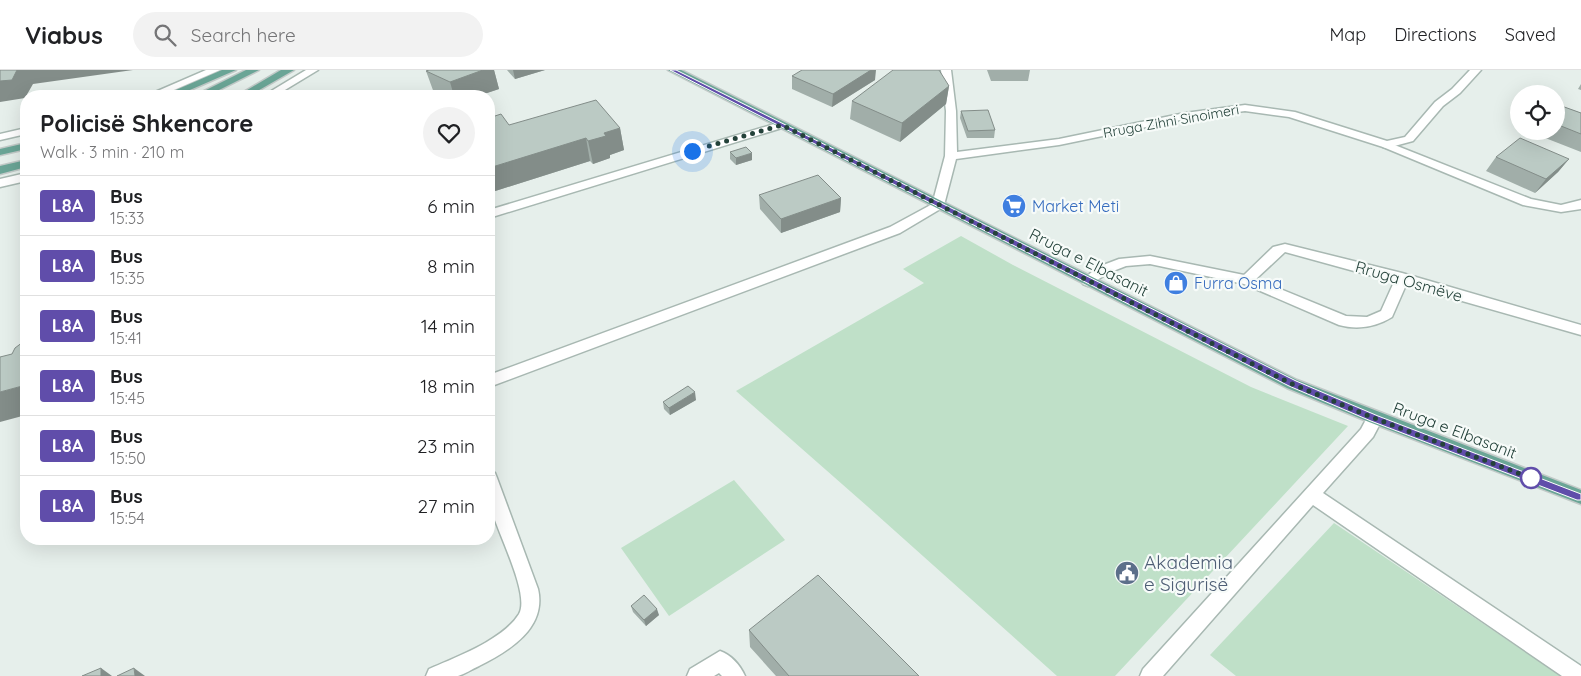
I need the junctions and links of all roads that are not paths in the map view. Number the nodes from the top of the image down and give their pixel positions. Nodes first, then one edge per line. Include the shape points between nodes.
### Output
1 (215, 70) edge
2 (232, 70) edge
3 (254, 70) edge
4 (289, 70) edge
5 (313, 70) edge
6 (673, 70) edge
7 (946, 70) edge
8 (1476, 70) edge
9 (166, 90) edge
10 (182, 90) edge
11 (212, 90) edge
12 (253, 90) edge
13 (278, 90) edge
14 (782, 125) junction
15 (20, 132) edge
16 (0, 137) edge
17 (1387, 145) junction
18 (20, 147) edge
19 (0, 152) edge
20 (951, 156) junction
21 (20, 165) edge
22 (0, 170) edge
23 (20, 178) edge
24 (0, 183) edge
25 (1581, 204) edge
26 (938, 205) junction
27 (495, 212) edge
28 (1402, 278) junction
29 (1247, 280) junction
30 (1088, 281) junction
31 (1581, 330) edge
32 (495, 379) edge
33 (1374, 418) junction
34 (1311, 494) junction
35 (495, 495) edge
36 (1581, 497) edge
37 (436, 676) edge
38 (697, 676) edge
39 (735, 676) edge
40 (1150, 676) edge
41 (1579, 676) edge

1 - 9 street
2 - 10 main road
3 - 11 main road
4 - 12 main road
5 - 13 street
6 - 14 main road, Rruga e Elbasanit
7 - 20 street via 951,111
8 - 17 street via 1438,104 1409,139
14 - 26 main road, Rruga e Elbasanit
14 - 27 street
15 - 16 street
17 - 20 street, Rruga Zihni Sinoimeri via 1291,114 1245,108 1185,116 1059,142
17 - 25 street, Rruga Zihni Sinoimeri via 1526,202 1573,208
18 - 19 main road
20 - 26 street
21 - 22 main road
23 - 24 street
26 - 30 main road, Rruga e Elbasanit
26 - 32 street via 895,230
28 - 29 street, Rruga Osmëve via 1285,248 1278,250
28 - 29 street via 1387,314 1371,322 1358,323 1344,322
28 - 31 street, Rruga Osmëve
29 - 30 street via 1150,260 1124,262 1102,270
30 - 33 main road, Rruga e Elbasanit via 1292,384
33 - 34 street via 1367,433
33 - 36 main road, Rruga e Elbasanit
34 - 40 street
34 - 41 street
35 - 37 street via 529,589 531,605 512,636 490,651
38 - 39 street via 720,660

